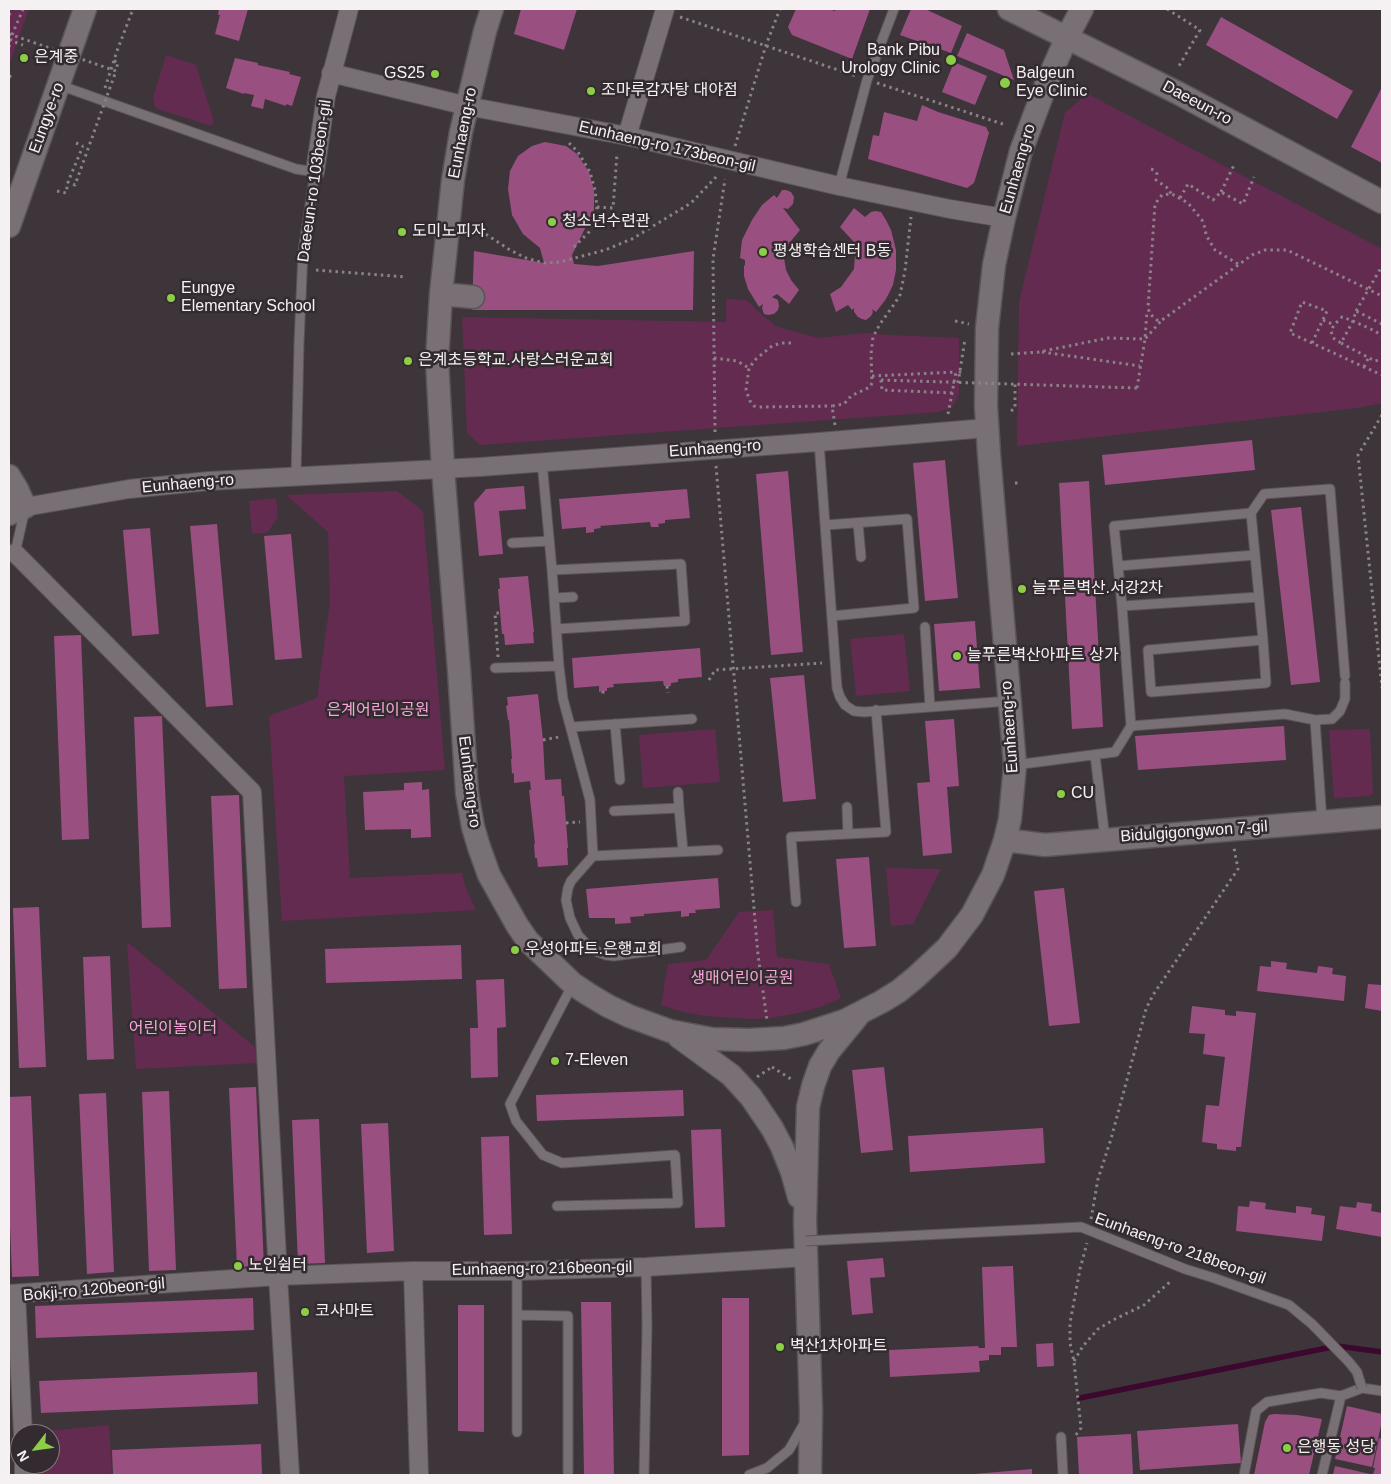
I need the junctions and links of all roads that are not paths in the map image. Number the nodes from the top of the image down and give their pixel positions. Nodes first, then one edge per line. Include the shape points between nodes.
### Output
1 (85, 9) edge
2 (349, 9) edge
3 (492, 9) edge
4 (894, 9) edge
5 (1009, 9) edge
6 (1082, 9) edge
7 (672, 13) edge
8 (1067, 38) junction
9 (331, 73) junction
10 (59, 85) junction
11 (467, 106) junction
12 (627, 136) junction
13 (315, 172) junction
14 (839, 186) junction
15 (1382, 202) edge
16 (1004, 218) junction
17 (9, 226) edge
18 (441, 294) junction
19 (473, 297) dead end
20 (987, 428) junction
21 (818, 442) junction
22 (542, 462) junction
23 (443, 469) junction
24 (9, 476) edge
25 (296, 476) junction
26 (14, 507) edge
27 (1251, 513) junction
28 (858, 523) junction
29 (826, 525) junction
30 (549, 541) junction
31 (512, 543) dead end
32 (16, 553) joint
33 (1255, 555) junction
34 (861, 557) dead end
35 (1118, 566) junction
36 (552, 570) junction
37 (573, 597) dead end
38 (1259, 597) junction
39 (554, 598) junction
40 (1122, 606) junction
41 (832, 616) junction
42 (925, 627) dead end
43 (557, 629) junction
44 (1263, 640) junction
45 (559, 666) junction
46 (495, 668) dead end
47 (1009, 701) junction
48 (930, 707) junction
49 (876, 710) junction
50 (692, 719) dead end
51 (1315, 720) junction
52 (615, 724) junction
53 (1131, 726) junction
54 (571, 727) junction
55 (1096, 755) junction
56 (1015, 765) junction
57 (620, 780) dead end
58 (678, 792) dead end
59 (846, 807) dead end
60 (679, 808) junction
61 (614, 811) dead end
62 (1382, 816) edge
63 (1322, 821) junction
64 (848, 834) junction
65 (1105, 839) junction
66 (1005, 840) junction
67 (718, 850) dead end
68 (683, 851) junction
69 (593, 856) junction
70 (796, 902) dead end
71 (682, 947) dead end
72 (573, 984) junction
73 (861, 1012) junction
74 (670, 1031) junction
75 (557, 1206) dead end
76 (806, 1240) junction
77 (646, 1267) junction
78 (414, 1271) junction
79 (517, 1271) junction
80 (278, 1276) junction
81 (13, 1294) edge
82 (518, 1315) junction
83 (1362, 1388) junction
84 (1382, 1391) edge
85 (1341, 1396) junction
86 (811, 1411) junction
87 (21, 1424) edge
88 (517, 1432) dead end
89 (1060, 1437) dead end
90 (568, 1472) dead end
91 (290, 1475) edge
92 (419, 1475) edge
93 (644, 1475) edge
94 (749, 1475) edge
95 (810, 1475) edge
96 (818, 1475) edge
97 (1064, 1475) edge
98 (1244, 1475) edge
99 (1322, 1475) edge

1 - 10 street, Eungye-ro
2 - 9 street, Daeeun-ro 103beon-gil
3 - 11 street, Eunhaeng-ro
4 - 14 lane via 867,80
5 - 8 street, Daeeun-ro
6 - 8 street, Eunhaeng-ro
7 - 12 street
8 - 15 street, Daeeun-ro
8 - 16 street, Eunhaeng-ro via 1021,151
9 - 11 street, Eunhaeng-ro 173beon-gil
9 - 13 street, Daeeun-ro 103beon-gil
10 - 13 lane via 296,169
10 - 17 street, Eungye-ro
11 - 12 street, Eunhaeng-ro 173beon-gil
11 - 18 street, Eunhaeng-ro via 453,180
12 - 14 street, Eunhaeng-ro 173beon-gil
13 - 25 lane, Daeeun-ro 103beon-gil via 303,252
14 - 16 street, Eunhaeng-ro 173beon-gil
16 - 20 street, Eunhaeng-ro via 994,265 987,328
18 - 19 street
18 - 23 street, Eunhaeng-ro via 437,360
20 - 21 street, Eunhaeng-ro
20 - 47 street, Eunhaeng-ro
21 - 22 street, Eunhaeng-ro
21 - 29 lane
22 - 23 street, Eunhaeng-ro
22 - 30 lane
23 - 25 street, Eunhaeng-ro
23 - 72 street, Eunhaeng-ro via 467,793 473,827 490,875 517,925 528,941
24 - 26 street via 14,484
25 - 26 street, Eunhaeng-ro via 129,489
26 - 32 lane
27 - 33 lane
27 - 35 lane via 1114,526
27 - 51 lane via 1264,494 1330,489 1345,699 1332,719
28 - 29 lane
28 - 34 lane
28 - 41 lane via 907,519 914,608
29 - 41 lane
30 - 31 lane
30 - 36 lane
32 - 80 street via 252,792
33 - 35 lane
33 - 38 lane
35 - 40 lane
36 - 39 lane
36 - 43 lane via 681,564 682,574 685,621
37 - 39 lane
38 - 40 lane
38 - 44 lane
39 - 43 lane
40 - 53 lane
41 - 49 lane via 840,697 845,706 854,711
42 - 48 lane
43 - 45 lane
44 - 44 lane via 1266,683 1151,692 1148,650
45 - 46 lane
45 - 54 lane via 562,699
47 - 48 lane
47 - 56 street, Eunhaeng-ro
48 - 49 lane
49 - 64 lane via 886,832
50 - 52 lane
51 - 53 lane via 1285,714
51 - 63 lane
52 - 54 lane
52 - 57 lane
53 - 55 lane via 1115,752
54 - 69 lane via 590,800
55 - 56 lane
55 - 65 lane
56 - 66 street, Eunhaeng-ro
58 - 60 lane
59 - 64 lane
60 - 61 lane
60 - 68 lane
62 - 63 street, Bidulgigongwon 7-gil
63 - 65 street, Bidulgigongwon 7-gil
64 - 70 lane via 791,837
65 - 66 street, Bidulgigongwon 7-gil via 1045,845
66 - 73 street, Eunhaeng-ro via 983,895 947,948 899,991
67 - 68 lane
68 - 69 lane
69 - 71 lane via 571,881 566,895 570,918 587,945 614,956
72 - 74 street, Eunhaeng-ro via 615,1010
72 - 75 lane via 510,1104 516,1121 543,1155 562,1163 675,1155 678,1202
73 - 74 street, Eunhaeng-ro via 817,1030 769,1040 712,1039
73 - 76 street via 828,1051 813,1086 808,1107
74 - 76 street via 730,1075 751,1097 772,1128 792,1172
76 - 77 street, Eunhaeng-ro 216beon-gil
76 - 83 lane, Eunhaeng-ro 218beon-gil, bridge via 1081,1228 1184,1269 1289,1305 1349,1362 1357,1372
76 - 86 street
77 - 79 street, Eunhaeng-ro 216beon-gil
77 - 93 lane
78 - 79 street, Eunhaeng-ro 216beon-gil
78 - 80 street, Eunhaeng-ro 216beon-gil
78 - 92 street
79 - 82 lane
80 - 81 street, Bokji-ro 120beon-gil
80 - 91 street
81 - 87 street, Bokji-ro 120beon-gil
82 - 88 lane
82 - 90 lane via 568,1316
83 - 84 lane
83 - 85 lane
85 - 98 lane via 1320,1393 1267,1402 1256,1411
85 - 99 lane
86 - 94 lane via 789,1450 767,1468
86 - 95 street
86 - 96 lane
89 - 97 lane

